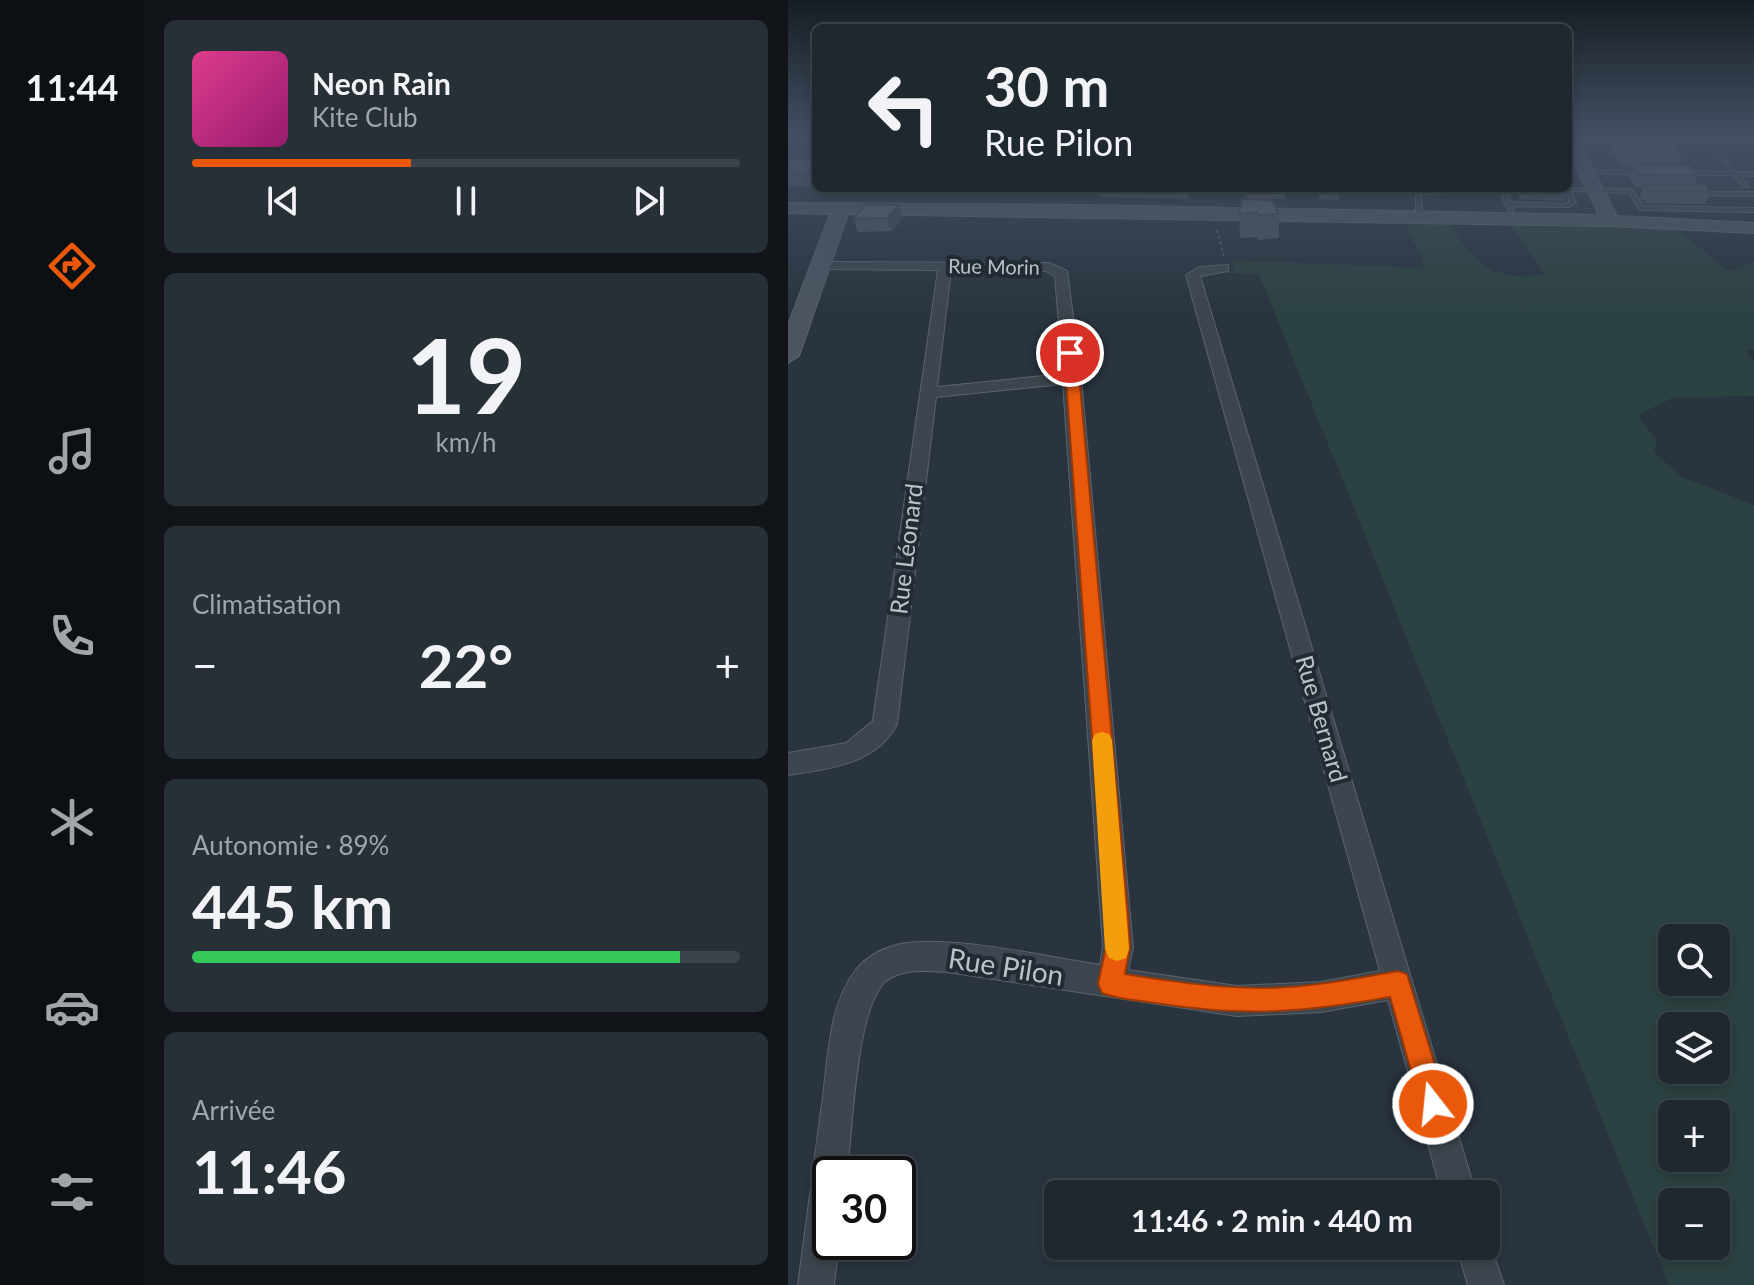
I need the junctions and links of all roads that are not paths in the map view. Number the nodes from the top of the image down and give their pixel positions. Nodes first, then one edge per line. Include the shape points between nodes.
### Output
1 (1418, 195) edge
2 (1505, 195) edge
3 (1570, 195) edge
4 (1597, 195) edge
5 (1634, 195) edge
6 (788, 208) edge
7 (842, 209) junction
8 (1754, 210) edge
9 (1511, 212) junction
10 (1685, 216) junction
11 (1419, 217) junction
12 (1611, 221) junction
13 (1754, 228) edge
14 (819, 265) junction
15 (945, 266) junction
16 (1223, 268) road end
17 (788, 356) edge
18 (1073, 378) junction
19 (926, 393) junction
20 (788, 764) edge
21 (1398, 983) junction
22 (1111, 984) junction
23 (832, 1156) edge
24 (1455, 1180) edge
25 (819, 1260) edge
26 (1478, 1260) edge
27 (816, 1285) edge
28 (1486, 1285) edge

1 - 11 lane
2 - 9 lane
3 - 9 lane via 1573,203 1566,206
4 - 12 street
5 - 10 lane via 1641,208
6 - 7 street
7 - 11 street
7 - 14 street
8 - 10 lane
9 - 11 street
9 - 12 street
10 - 12 street
10 - 13 street
14 - 15 street, Rue Morin
14 - 17 street
15 - 18 street, Rue Morin via 1049,267 1061,272
15 - 19 street, Rue Léonard
16 - 21 street, Rue Bernard via 1193,275
18 - 19 street
18 - 22 street, Rue Morin via 1117,923
19 - 20 street, Rue Léonard via 885,724 874,739 853,751
21 - 22 street, Rue Pilon via 1264,1001
21 - 24 street, Rue Bernard
22 - 23 street, Rue Pilon via 933,955 908,956 882,966 852,1002
25 - 27 street, Rue Pilon
26 - 28 street

